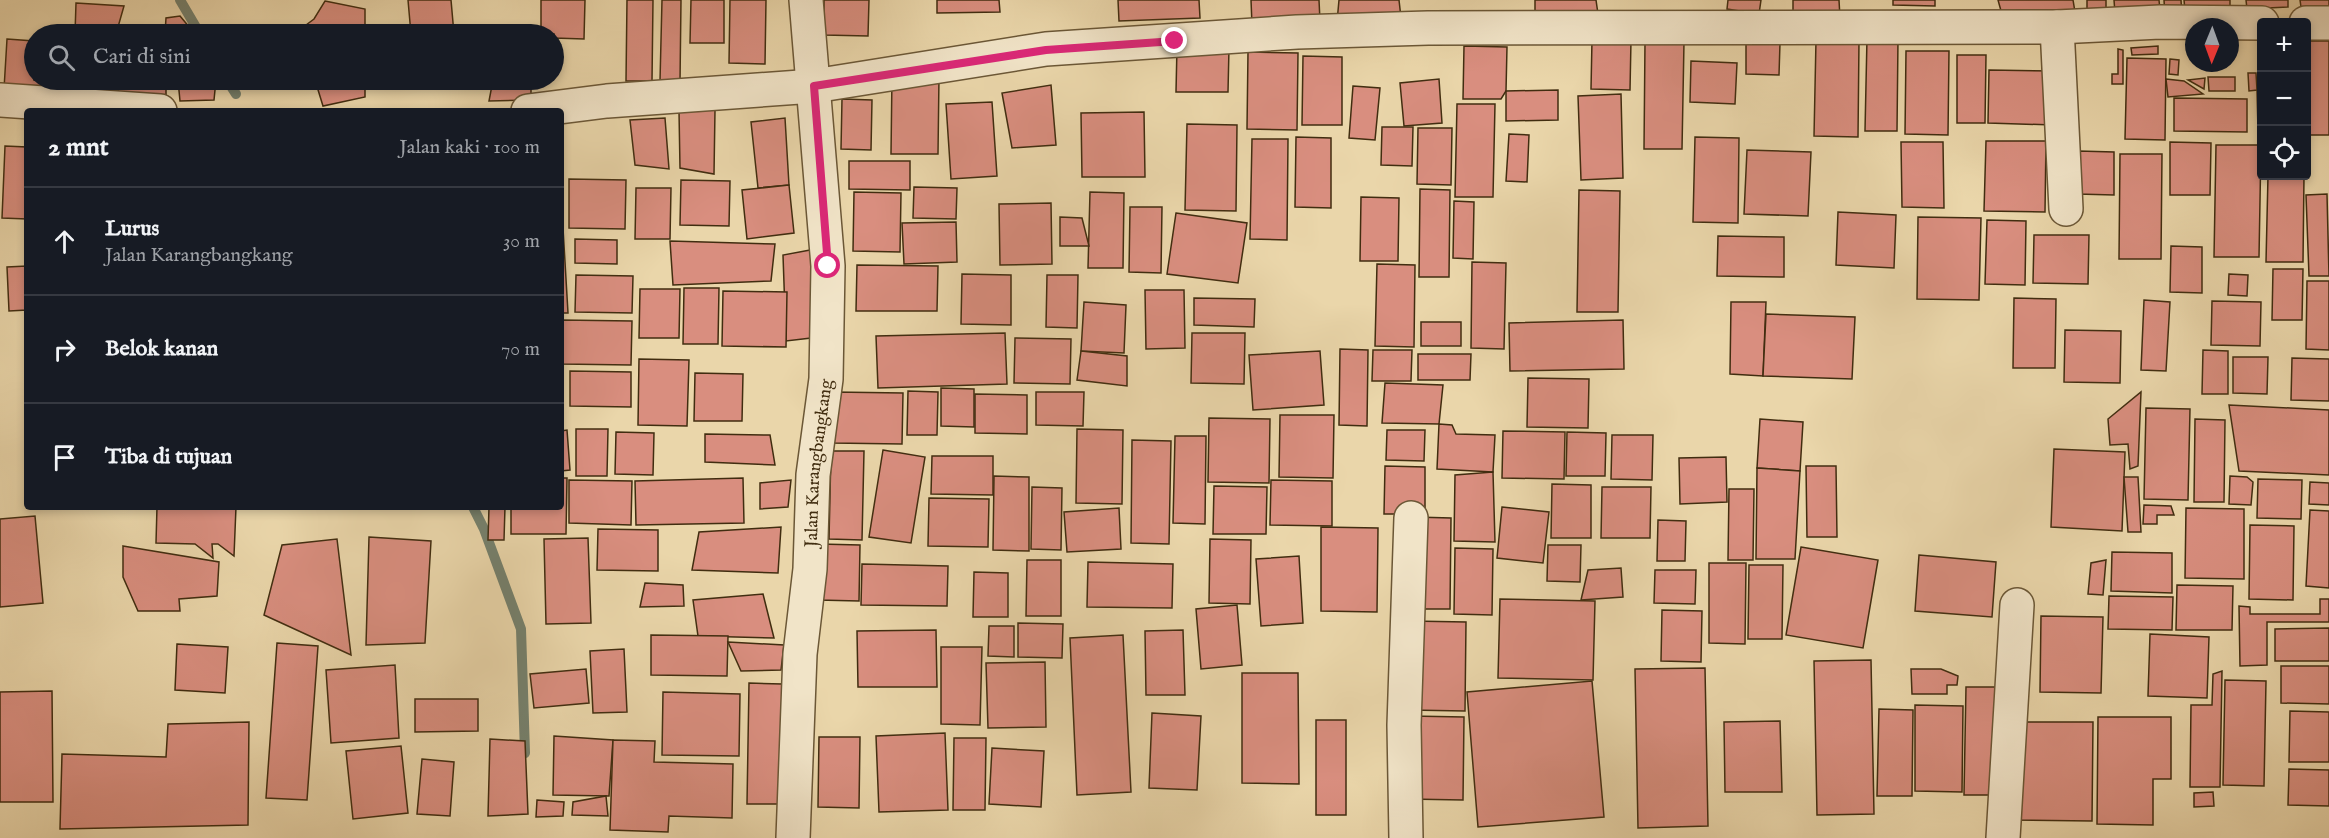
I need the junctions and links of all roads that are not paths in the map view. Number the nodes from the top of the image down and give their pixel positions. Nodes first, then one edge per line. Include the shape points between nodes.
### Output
1 (806, 0) edge
2 (2257, 22) edge
3 (2311, 23) edge
4 (2329, 23) edge
5 (2057, 27) junction
6 (814, 86) junction
7 (0, 100) edge
8 (116, 108) edge
9 (552, 108) edge
10 (2066, 208) dead end
11 (1411, 518) dead end
12 (2017, 606) dead end
13 (793, 838) edge
14 (1406, 838) edge
15 (2003, 838) edge

1 - 6 street, Jalan Karangbangkang
2 - 5 street
3 - 4 street
5 - 6 street via 1428,28 1297,32 1046,50
5 - 10 street
6 - 9 street
6 - 13 street, Jalan Karangbangkang via 828,266 826,380 813,475 810,569 800,654
7 - 8 street
11 - 14 street via 1404,725
12 - 15 street

